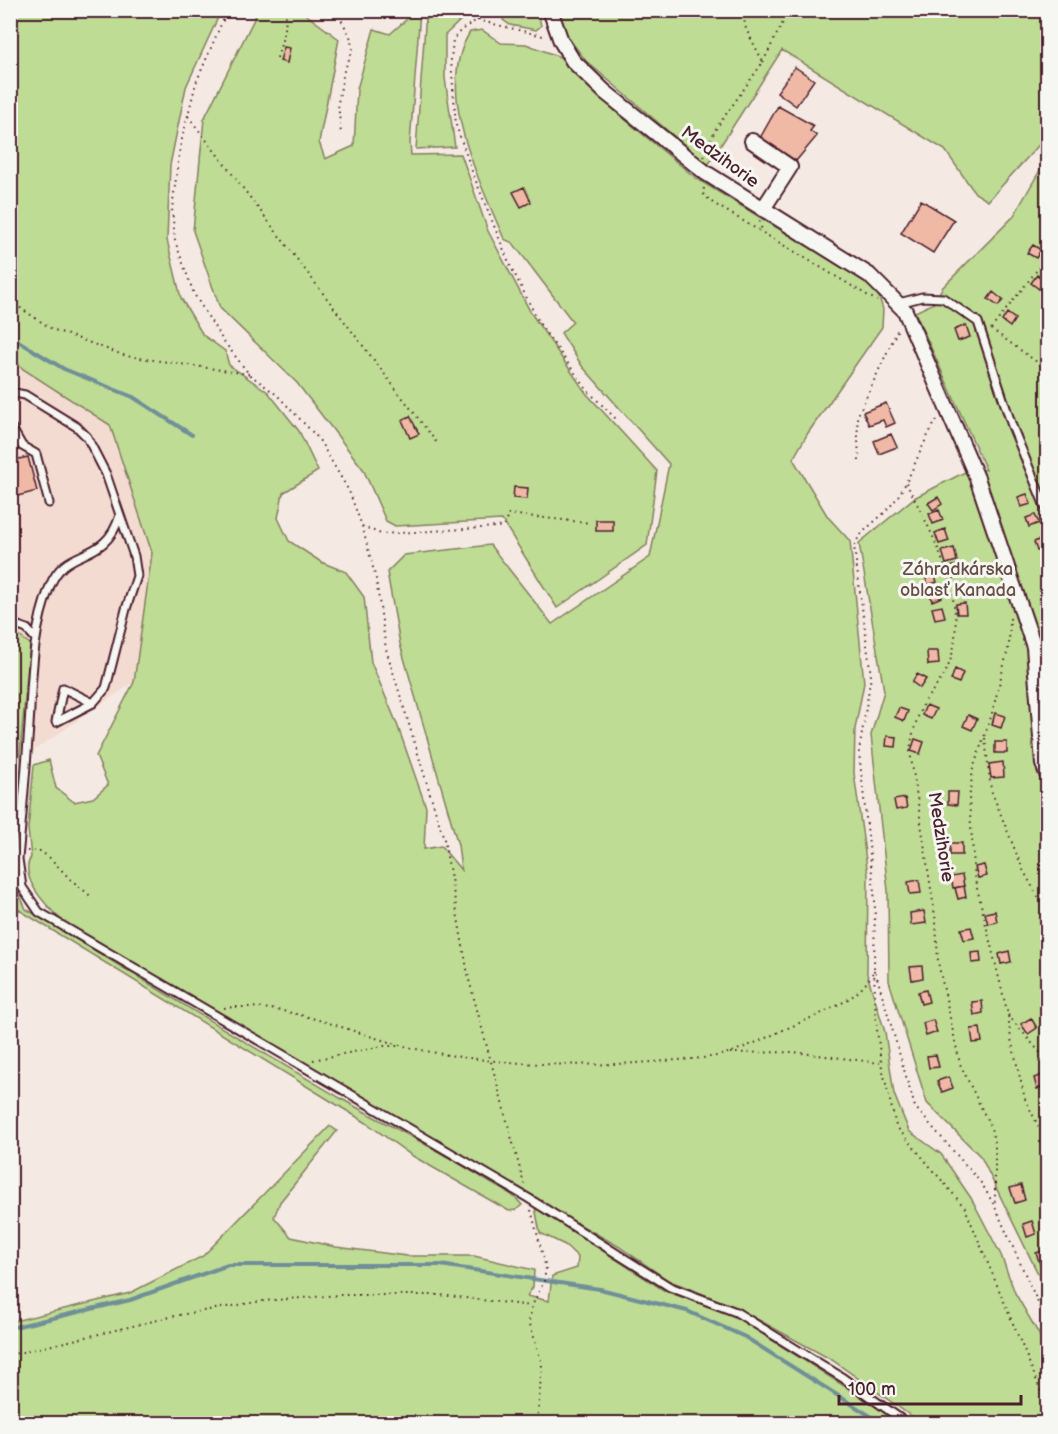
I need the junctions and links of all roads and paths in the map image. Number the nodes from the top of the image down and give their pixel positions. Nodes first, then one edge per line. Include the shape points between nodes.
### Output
1 (230, 10) edge
2 (280, 10) edge
3 (336, 10) edge
4 (502, 10) edge
5 (550, 10) edge
6 (742, 10) edge
7 (789, 10) edge
8 (1044, 10) edge
9 (1047, 15) edge
10 (477, 20) junction
11 (561, 41) junction
12 (277, 58) dead end
13 (764, 62) junction
14 (188, 116) junction
15 (341, 134) dead end
16 (752, 141) dead end
17 (703, 171) junction
18 (763, 210) junction
19 (1047, 256) edge
20 (10, 301) edge
21 (902, 307) junction
22 (978, 322) junction
23 (991, 329) junction
24 (1047, 370) edge
25 (249, 374) junction
26 (10, 392) edge
27 (946, 406) junction
28 (618, 421) dead end
29 (10, 424) edge
30 (437, 443) dead end
31 (859, 461) dead end
32 (906, 483) junction
33 (49, 503) dead end
34 (1047, 514) edge
35 (120, 515) junction
36 (591, 523) dead end
37 (362, 526) junction
38 (1012, 610) dead end
39 (10, 623) edge
40 (35, 638) junction
41 (93, 702) junction
42 (985, 735) junction
43 (1047, 776) edge
44 (19, 851) junction
45 (93, 898) dead end
46 (1047, 915) edge
47 (874, 968) junction
48 (206, 1010) junction
49 (1008, 1015) junction
50 (403, 1046) junction
51 (728, 1054) junction
52 (490, 1059) junction
53 (1047, 1062) edge
54 (881, 1063) junction
55 (299, 1064) junction
56 (1047, 1146) edge
57 (528, 1198) junction
58 (995, 1207) junction
59 (532, 1306) junction
60 (1047, 1325) edge
61 (10, 1355) edge
62 (1047, 1407) edge
63 (537, 1424) edge
64 (908, 1424) edge

1 - 14 path via 196,83
2 - 12 path via 286,15
3 - 15 path via 353,50 338,103
4 - 10 path
5 - 11 street, Medzihorie
6 - 13 path via 746,29
7 - 13 path
8 - 9 path
10 - 11 path
10 - 28 path via 453,39 451,60 456,125 472,174 510,265 541,326 588,391
11 - 17 street, Medzihorie via 573,61 605,92
13 - 17 path via 715,130
14 - 25 path via 172,209 175,241 194,294
14 - 30 path
16 - 18 street via 790,167
17 - 18 street, Medzihorie
17 - 21 path via 703,194 713,203 876,301
18 - 21 street, Medzihorie via 869,275
19 - 23 path
20 - 25 path via 52,329 126,356
21 - 22 lane via 922,297 943,298
21 - 27 street, Medzihorie
21 - 31 path via 857,417
22 - 23 path
22 - 34 lane via 1012,426
23 - 24 path
25 - 37 path via 277,395 318,438 349,491
26 - 35 lane via 25,395 87,437
27 - 32 path
27 - 43 street, Medzihorie via 976,478 1034,647
29 - 33 lane via 22,447 36,454
32 - 47 path via 889,508 860,536 854,552 871,676 859,752 875,901
32 - 58 path, Medzihorie via 939,553 953,596 956,648 946,672 924,703 912,731 910,752 936,922 938,962 957,1053 995,1145
35 - 40 lane via 111,538 99,549 63,566 51,584
35 - 41 lane via 137,576 106,688
36 - 37 path via 508,514 505,525 498,527 381,534
37 - 52 path via 376,579 386,649 444,839 469,980
38 - 42 path, Medzihorie via 1009,645
39 - 40 lane via 27,629
40 - 44 lane
41 - 41 lane via 63,688 56,722 75,713
42 - 46 path, Medzihorie via 991,790 1023,870
42 - 49 path, Medzihorie via 973,769 969,800 975,880
44 - 45 path via 40,851
44 - 48 lane via 22,886 39,912
47 - 51 path via 864,987 847,999
47 - 54 path
47 - 58 path via 915,1107 967,1164
48 - 50 path via 252,1006 279,1010
48 - 55 lane
49 - 53 path, Medzihorie
49 - 56 path, Medzihorie via 1025,1099
50 - 52 path
50 - 55 path via 354,1051
51 - 52 path via 628,1064 515,1063
51 - 54 path via 794,1052
52 - 57 path
54 - 62 path via 896,1126 965,1208
55 - 57 lane
57 - 59 path via 546,1268
57 - 64 lane via 670,1287 736,1312 843,1378
58 - 60 path
59 - 61 path via 440,1295 340,1295 263,1301
59 - 63 path via 529,1321 542,1364

